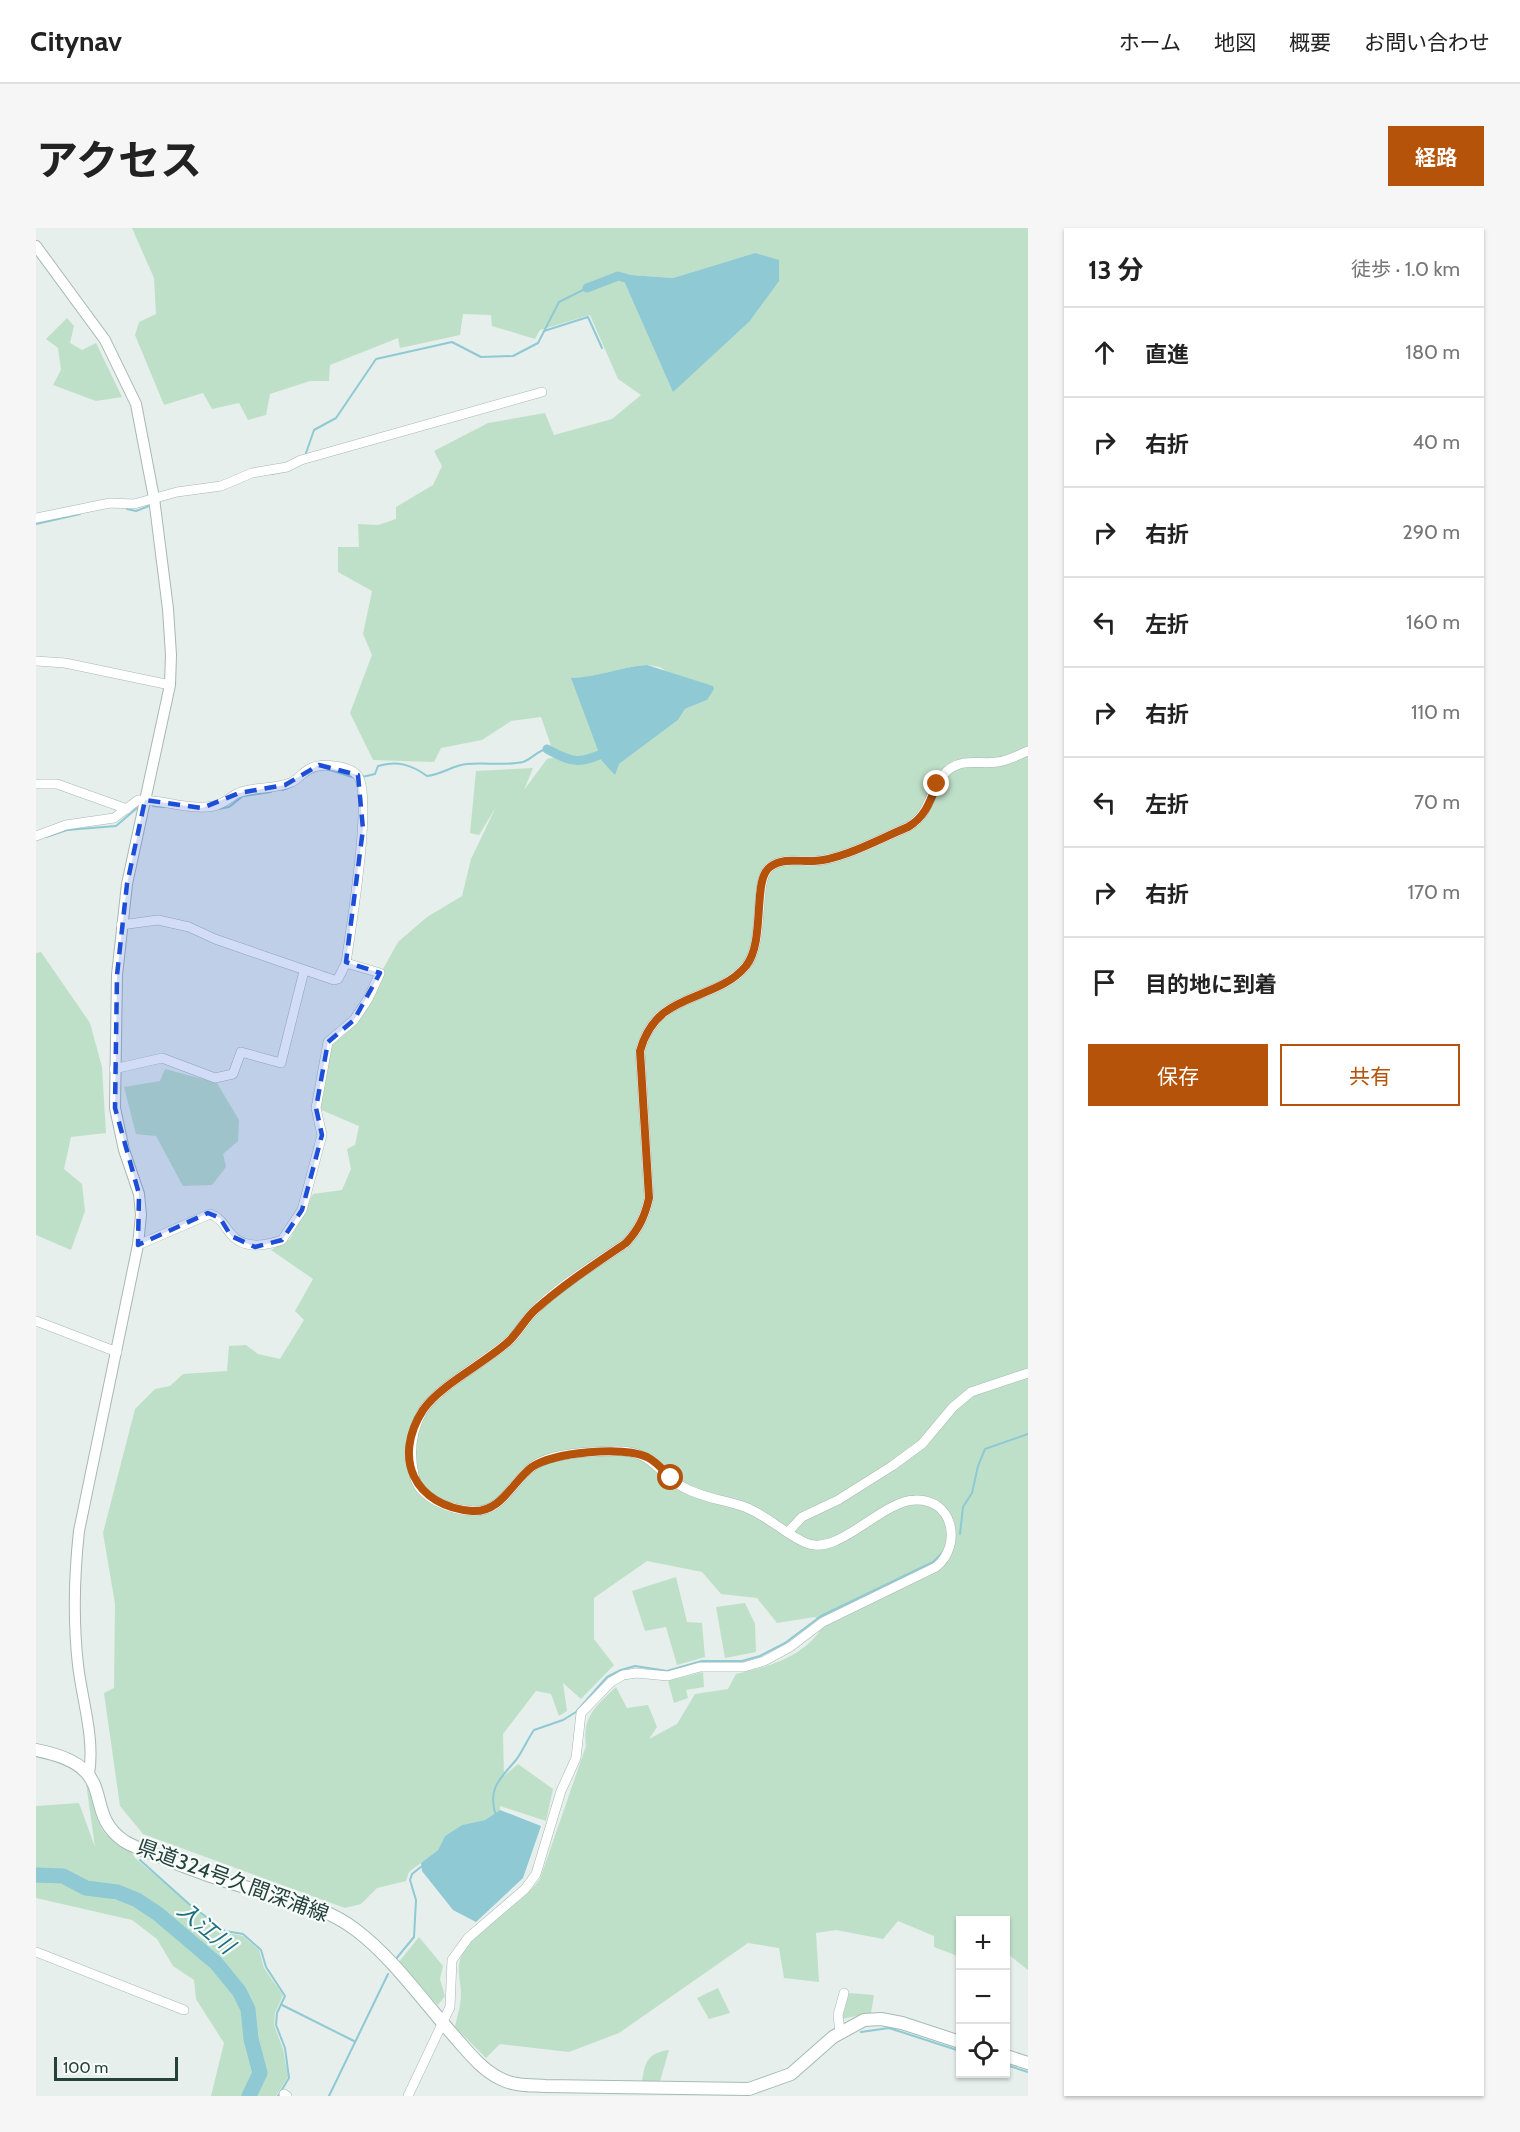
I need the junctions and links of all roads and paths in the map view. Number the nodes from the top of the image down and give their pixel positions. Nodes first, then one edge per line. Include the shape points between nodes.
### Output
1 (36, 246) edge
2 (542, 392) dead end
3 (154, 498) junction
4 (36, 518) edge
5 (36, 661) edge
6 (170, 686) junction
7 (1028, 751) edge
8 (36, 783) edge
9 (145, 800) junction
10 (127, 809) junction
11 (36, 836) edge
12 (121, 925) junction
13 (346, 963) junction
14 (304, 971) junction
15 (114, 1069) junction
16 (138, 1245) junction
17 (36, 1321) edge
18 (117, 1352) junction
19 (1028, 1373) edge
20 (789, 1531) junction
21 (36, 1750) edge
22 (89, 1774) junction
23 (36, 1952) edge
24 (844, 1993) dead end
25 (184, 2010) dead end
26 (443, 2024) junction
27 (840, 2032) junction
28 (956, 2041) edge
29 (1010, 2058) edge
30 (1028, 2063) edge
31 (408, 2096) edge

1 - 3 street via 105,340 136,404
2 - 3 street via 287,467 252,473 220,486
3 - 4 street
3 - 6 street via 168,609
5 - 6 street via 64,663
6 - 9 street
7 - 20 street via 1007,760 973,761 948,770 919,821 908,827 829,859 793,859 766,870 760,888 754,956 724,983 680,1001 645,1033 640,1051 649,1198 636,1232 533,1312 509,1341 432,1400 416,1426 411,1444 415,1482 421,1490 431,1499 461,1509 490,1508 541,1462 616,1451 645,1456 680,1486 745,1507
8 - 10 street via 57,784
9 - 10 street via 138,800
9 - 12 street
9 - 13 street via 202,807 227,802 239,793 285,785 320,765 348,770 360,779 363,829
10 - 11 street via 114,818 66,825
12 - 14 street via 158,920 189,927
12 - 15 street
13 - 14 street via 338,980
13 - 16 street via 380,973 354,1020 328,1042 316,1108 322,1135 302,1210 282,1240 255,1247 231,1236 220,1218 210,1214
14 - 15 street via 281,1063 241,1052 233,1074 215,1078 162,1058
15 - 16 street via 115,1108 139,1194
16 - 18 street
17 - 18 street
18 - 22 street via 79,1532 75,1575 74,1620 90,1750
19 - 20 street via 972,1392 953,1407 922,1444 847,1494 802,1516
20 - 26 street via 806,1543 831,1543 900,1503 926,1500 945,1514 952,1539 946,1559 936,1567 823,1622 764,1661 744,1667 700,1667 668,1676 636,1673 611,1682 581,1713 576,1758 561,1791 536,1874 525,1889 468,1938 452,1960 452,1995
21 - 22 main road via 68,1759
22 - 26 main road, 県道324号久間深浦線 via 108,1824 122,1840 220,1880 309,1905 341,1919 381,1954
23 - 25 street
24 - 27 street via 838,2015
26 - 27 main road, 県道324号久間深浦線 via 488,2072 519,2085 545,2086 750,2089 791,2074
26 - 31 street
27 - 28 main road, 県道324号久間深浦線 via 864,2020 881,2019
29 - 30 main road

